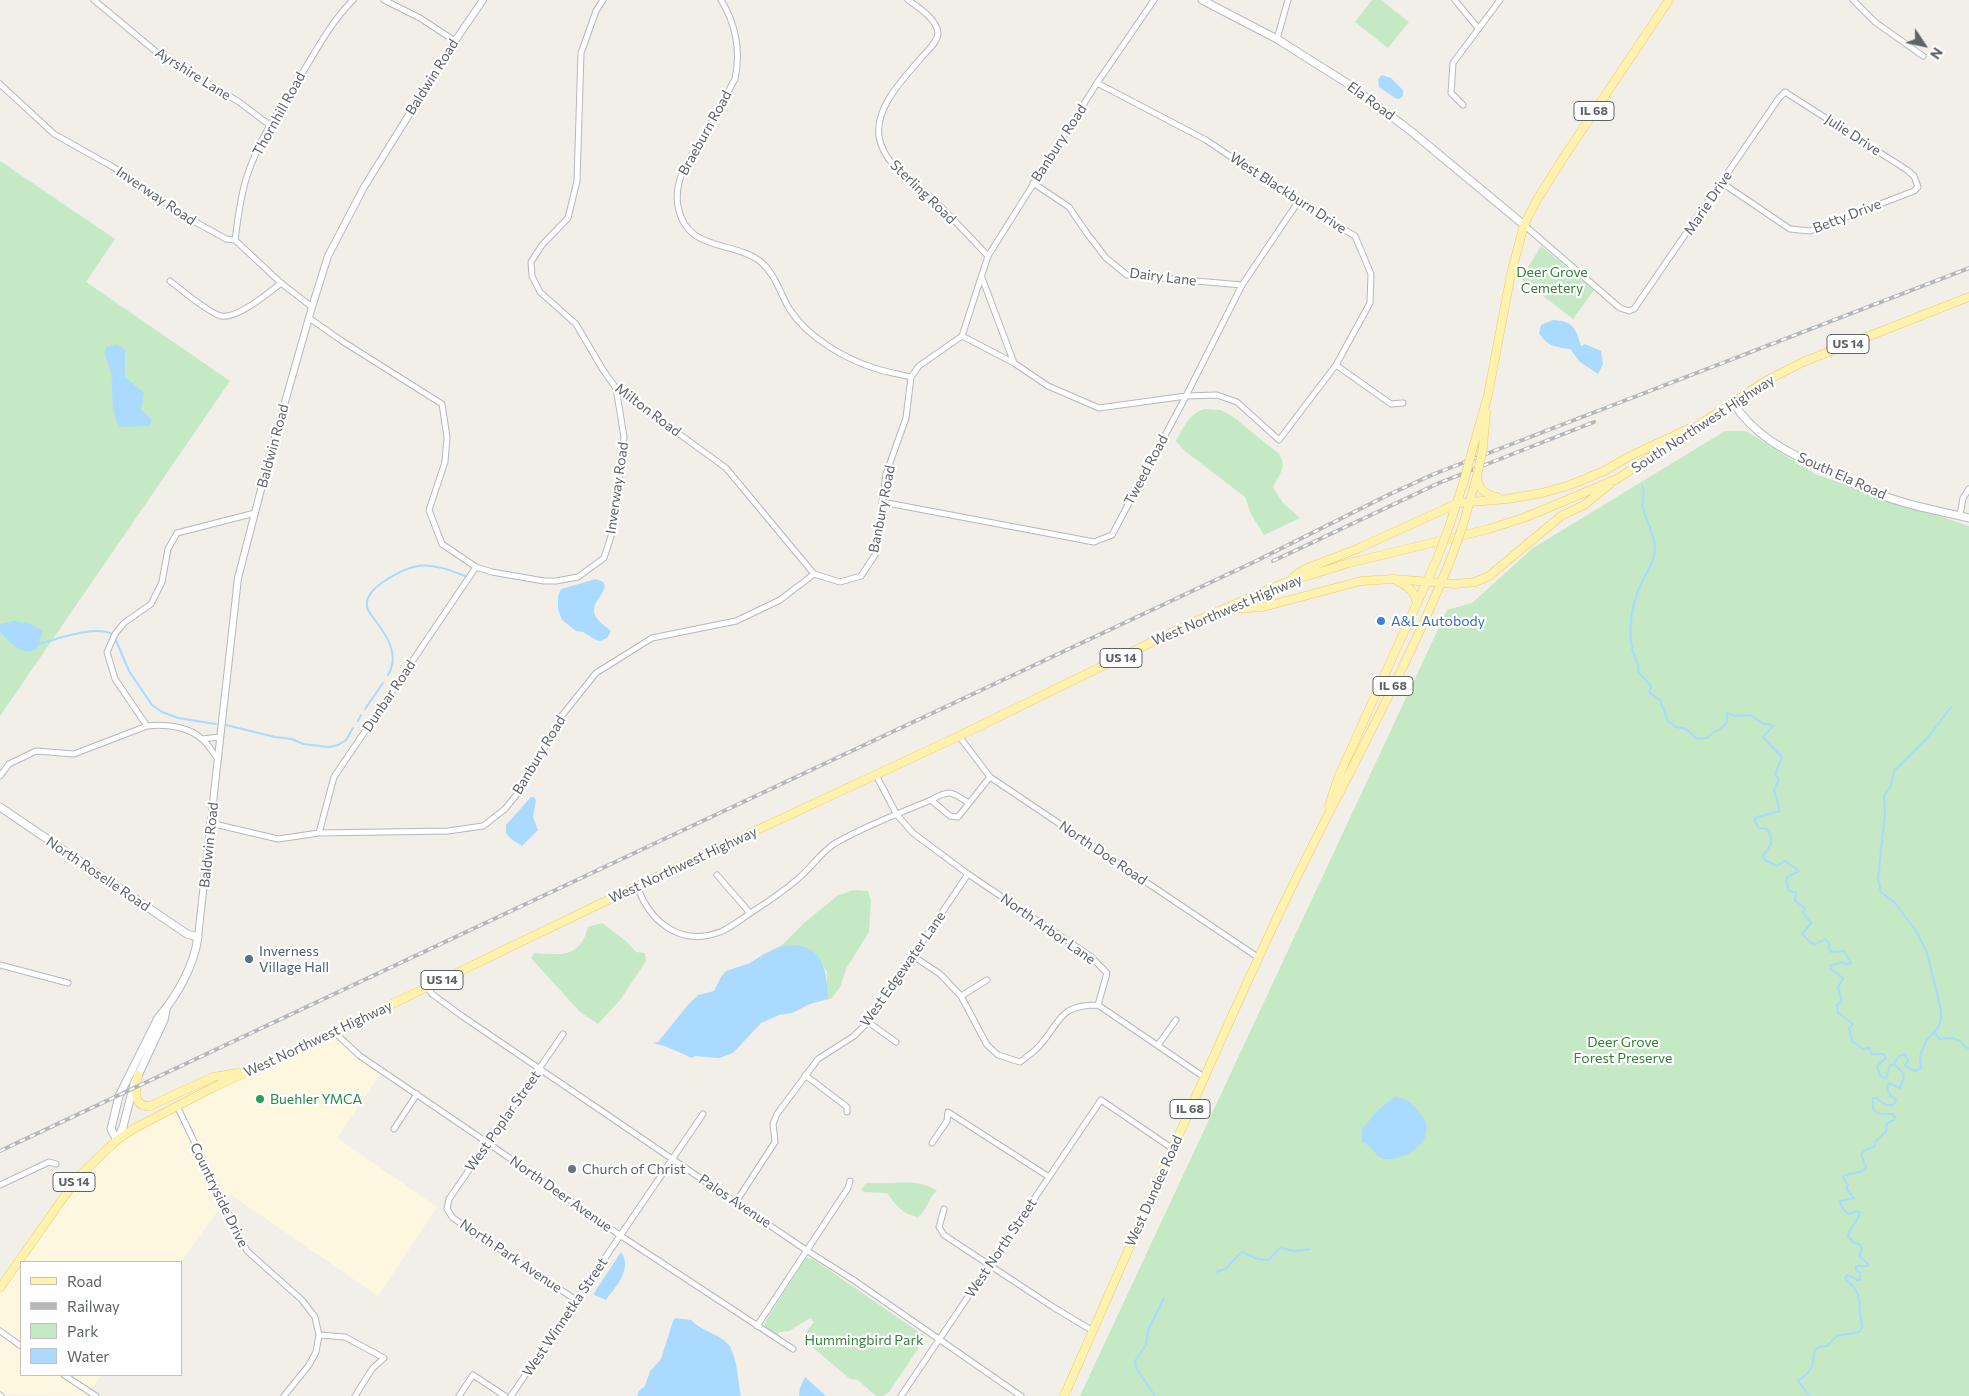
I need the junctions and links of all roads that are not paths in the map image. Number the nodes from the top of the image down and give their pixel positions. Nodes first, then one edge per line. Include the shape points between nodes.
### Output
1 (94, 0) edge
2 (353, 0) edge
3 (384, 0) edge
4 (483, 0) edge
5 (602, 0) edge
6 (721, 0) edge
7 (908, 0) edge
8 (1154, 0) edge
9 (1202, 0) edge
10 (1288, 0) edge
11 (1455, 0) edge
12 (1500, 0) edge
13 (1669, 0) edge
14 (1853, 0) edge
15 (1478, 28) junction
16 (1278, 39) junction
17 (455, 41) junction
18 (1923, 56) dead end
19 (1096, 83) junction
20 (0, 84) edge
21 (1785, 92) joint
22 (1463, 105) dead end
23 (271, 126) junction
24 (1917, 182) joint
25 (1033, 183) junction
26 (1722, 183) junction
27 (1298, 202) junction
28 (1524, 225) junction
29 (235, 240) junction
30 (988, 256) junction
31 (981, 278) junction
32 (170, 281) dead end
33 (281, 283) junction
34 (1242, 285) junction
35 (1969, 297) edge
36 (312, 307) junction
37 (309, 318) junction
38 (962, 336) junction
39 (1014, 363) junction
40 (1336, 365) junction
41 (911, 377) junction
42 (616, 388) junction
43 (1488, 395) junction
44 (1186, 396) junction
45 (1733, 402) junction
46 (1403, 403) dead end
47 (1712, 418) junction
48 (1477, 476) junction
49 (1617, 479) junction
50 (1969, 489) edge
51 (1507, 499) junction
52 (882, 502) junction
53 (1470, 502) junction
54 (1458, 503) junction
55 (255, 513) junction
56 (1960, 516) junction
57 (1969, 518) edge
58 (1435, 542) joint
59 (476, 567) junction
60 (814, 574) junction
61 (1393, 579) junction
62 (1428, 582) junction
63 (1284, 583) junction
64 (1441, 583) junction
65 (1417, 604) junction
66 (1225, 609) junction
67 (147, 726) junction
68 (959, 736) junction
69 (220, 737) junction
70 (202, 739) junction
71 (218, 759) junction
72 (876, 775) junction
73 (0, 776) edge
74 (990, 777) junction
75 (931, 800) junction
76 (969, 803) junction
77 (0, 807) edge
78 (897, 814) junction
79 (210, 823) junction
80 (1323, 825) junction
81 (319, 832) junction
82 (968, 874) junction
83 (717, 875) dead end
84 (637, 886) junction
85 (750, 914) junction
86 (198, 937) junction
87 (913, 956) junction
88 (1259, 958) junction
89 (0, 964) edge
90 (987, 980) dead end
91 (68, 983) dead end
92 (427, 987) junction
93 (961, 996) junction
94 (1098, 1005) junction
95 (167, 1008) junction
96 (1176, 1020) dead end
97 (868, 1022) junction
98 (334, 1032) junction
99 (563, 1034) dead end
100 (896, 1042) dead end
101 (1158, 1045) junction
102 (540, 1068) junction
103 (245, 1072) junction
104 (138, 1075) junction
105 (805, 1075) junction
106 (1204, 1077) junction
107 (417, 1094) junction
108 (177, 1106) junction
109 (847, 1112) dead end
110 (703, 1114) dead end
111 (394, 1129) dead end
112 (117, 1140) junction
113 (488, 1142) junction
114 (932, 1143) dead end
115 (1172, 1150) junction
116 (672, 1158) junction
117 (56, 1164) dead end
118 (1049, 1177) junction
119 (850, 1181) dead end
120 (0, 1185) edge
121 (736, 1202) junction
122 (448, 1209) joint
123 (944, 1209) dead end
124 (620, 1236) junction
125 (806, 1250) junction
126 (990, 1265) junction
127 (0, 1288) edge
128 (576, 1300) junction
129 (757, 1326) junction
130 (0, 1331) edge
131 (1093, 1331) junction
132 (319, 1335) junction
133 (938, 1340) junction
134 (20, 1345) edge
135 (793, 1349) dead end
136 (66, 1376) edge
137 (96, 1396) edge
138 (284, 1396) edge
139 (355, 1396) edge
140 (459, 1396) edge
141 (505, 1396) edge
142 (511, 1396) edge
143 (901, 1396) edge
144 (1020, 1396) edge
145 (1064, 1396) edge

1 - 23 street, Ayrshire Lane via 160,55 239,102
2 - 23 street, Thornhill Road via 338,15
3 - 17 street
4 - 17 street, Baldwin Road
5 - 42 street, Milton Road via 582,53 577,181 568,218 542,245 531,262 532,276 540,292 576,324
6 - 41 street, Braeburn Road via 733,24 738,67 735,79 679,179 677,198 681,216 690,230 704,242 747,255 763,264 796,318 824,343 872,368
7 - 30 street, Sterling Road via 932,20 938,34 888,101 879,125 882,147 894,166 934,200
8 - 19 street, Banbury Road
9 - 16 main road, Ela Road
10 - 16 street
11 - 15 street
12 - 15 street
13 - 28 main road, IL 68 via 1557,168
14 - 18 street via 1875,22
15 - 22 street via 1453,63 1451,93
16 - 28 main road, Ela Road via 1382,109
17 - 36 street, Baldwin Road via 354,205 328,256
19 - 25 street, Banbury Road
19 - 27 street, West Blackburn Drive via 1206,140
20 - 29 street, Inverway Road via 54,134 113,167 190,219 226,239
21 - 24 street, Julie Drive via 1907,170
21 - 26 street, Marie Drive
23 - 29 street, Thornhill Road via 247,176 239,204
24 - 26 street, Betty Drive via 1918,187 1914,190 1810,231 1790,230
25 - 30 street, Banbury Road
25 - 34 street, Dairy Lane via 1069,207 1106,258 1127,275
26 - 28 street, Marie Drive via 1639,304 1628,311 1620,308
27 - 34 street, Tweed Road
27 - 40 street, West Blackburn Drive via 1355,236 1371,274 1370,303
28 - 43 main road, IL 68 via 1511,274
29 - 33 street, Inverway Road
30 - 31 street, Banbury Road
31 - 38 street, Banbury Road
31 - 39 street
32 - 33 street via 221,316 237,313
33 - 36 street, Inverway Road
34 - 44 street, Tweed Road
35 - 45 main road, South Northwest Highway / US 14 via 1803,362
36 - 37 street, Baldwin Road
37 - 55 street, Baldwin Road
37 - 59 street, Inverway Road via 442,404 447,436 445,462 429,510 442,544
38 - 39 street
38 - 41 street via 919,366
39 - 44 street via 1048,386 1099,408
40 - 44 street, West Blackburn Drive via 1279,440 1237,402 1217,395
40 - 46 street via 1391,404
41 - 52 street, Banbury Road via 906,418 886,474
42 - 59 street, Inverway Road via 624,437 614,527 604,558 578,577 556,580 508,576
42 - 60 street, Milton Road via 726,468
43 - 48 main road, IL 68, bridge
43 - 54 main road, IL 68, bridge
44 - 52 street, Tweed Road via 1112,535 1094,542
45 - 47 main road, South Northwest Highway / US 14
45 - 56 main road, South Ela Road via 1745,421 1789,453 1877,494
47 - 49 main road, South Northwest Highway / US 14
47 - 51 main road via 1585,479 1555,490
48 - 51 main road via 1478,484 1487,495
48 - 53 main road, IL 68
49 - 58 main road, South Northwest Highway / US 14 via 1526,517
49 - 64 main road via 1584,505 1561,516 1489,576 1476,582
50 - 56 street via 1963,498
51 - 53 main road
52 - 60 street, Banbury Road via 875,555 861,576 840,582
53 - 54 main road
53 - 64 main road, West Dundee Road / IL 68, bridge
54 - 62 main road, West Dundee Road / IL 68, bridge
54 - 63 main road via 1304,570
55 - 67 street via 177,533 168,549 162,582 151,604 124,623 108,647 115,679
55 - 69 street, Baldwin Road via 238,578
56 - 57 main road, South Ela Road
58 - 63 main road, West Northwest Highway / US 14
59 - 81 street, Dunbar Road via 334,777
60 - 81 street, Banbury Road via 780,600 736,621 652,638 596,673 560,718 526,784 505,809 483,826 448,831
61 - 62 main road
61 - 65 main road via 1413,591
61 - 66 main road via 1361,581 1263,607
62 - 64 main road
62 - 65 main road, West Dundee Road / IL 68
63 - 66 main road, West Northwest Highway / US 14
64 - 80 main road, West Dundee Road / IL 68 via 1367,741
65 - 80 main road, West Dundee Road / IL 68 via 1338,778
66 - 68 main road, West Northwest Highway / US 14
67 - 70 street via 173,726
67 - 73 street via 74,754 36,751 8,764
68 - 72 main road, West Northwest Highway / US 14
68 - 74 street, North Doe Road
69 - 70 street
69 - 71 street, Baldwin Road
70 - 71 street
71 - 79 street, Baldwin Road
72 - 78 street, North Arbor Lane
72 - 84 main road, West Northwest Highway / US 14
74 - 76 street
74 - 88 street, North Doe Road
75 - 76 street via 950,792
75 - 76 street via 950,816 958,817
75 - 78 street
77 - 86 main road, North Roselle Road via 186,934
78 - 82 street, North Arbor Lane via 912,833
78 - 85 street via 832,845 800,877
79 - 81 street, Banbury Road via 278,839
79 - 86 street, Baldwin Road
80 - 88 main road, West Dundee Road / IL 68
82 - 87 street, West Edgewater Lane
82 - 94 street, North Arbor Lane via 1098,963 1107,973
83 - 85 street
84 - 85 street via 654,915 670,930 681,934 706,936 721,932
84 - 92 main road, West Northwest Highway / US 14
86 - 95 main road via 188,969
87 - 93 street via 940,974
87 - 97 street, West Edgewater Lane
88 - 106 main road, West Dundee Road / IL 68
89 - 91 street
90 - 93 street
92 - 98 main road, West Northwest Highway / US 14
92 - 102 street, Palos Avenue via 462,1016
93 - 94 street via 986,1045 998,1055 1020,1062 1040,1046 1071,1009
94 - 101 street
95 - 104 main road
95 - 112 main road via 158,1018 118,1096 111,1130
96 - 101 street
97 - 100 street
97 - 105 street, West Edgewater Lane via 854,1036 818,1059
98 - 103 main road, West Northwest Highway / US 14
98 - 107 street, North Deer Avenue via 360,1056
99 - 102 street, West Poplar Street
101 - 106 street
102 - 113 street, West Poplar Street
102 - 116 street, Palos Avenue
103 - 104 main road via 213,1077 150,1106 138,1103 135,1096
103 - 108 main road, West Northwest Highway / US 14
104 - 112 main road
105 - 109 street via 848,1107
105 - 121 street, West Edgewater Lane via 777,1114 775,1142
106 - 115 main road, West Dundee Road / IL 68
107 - 111 street
107 - 113 street, North Deer Avenue
108 - 112 main road, West Northwest Highway / US 14
108 - 132 street, Countryside Drive via 247,1251 302,1300 315,1316
110 - 116 street, West Winnetka Street
112 - 127 main road, West Northwest Highway / US 14 via 78,1177
113 - 122 street, West Poplar Street via 449,1199
113 - 124 street, North Deer Avenue
114 - 118 street via 947,1121 948,1112
115 - 118 street, West North Street via 1101,1100
115 - 131 main road, West Dundee Road / IL 68
116 - 121 street, Palos Avenue
116 - 124 street, West Winnetka Street
117 - 120 street via 45,1164
118 - 126 street, West North Street
119 - 125 street
121 - 125 street, Palos Avenue
122 - 128 street, North Park Avenue via 454,1218
123 - 126 street via 939,1227 944,1234
124 - 128 street, West Winnetka Street
124 - 129 street, North Deer Avenue
125 - 129 street
125 - 133 street, Palos Avenue
126 - 131 street
126 - 133 street, West North Street
128 - 142 street, West Winnetka Street
129 - 135 street, North Deer Avenue
130 - 134 street
131 - 145 main road, West Dundee Road / IL 68
132 - 138 street via 316,1352 309,1365
132 - 139 street via 345,1337 384,1358 372,1369
133 - 143 street, West North Street
133 - 144 street, Palos Avenue
136 - 137 street
140 - 141 street via 474,1375

